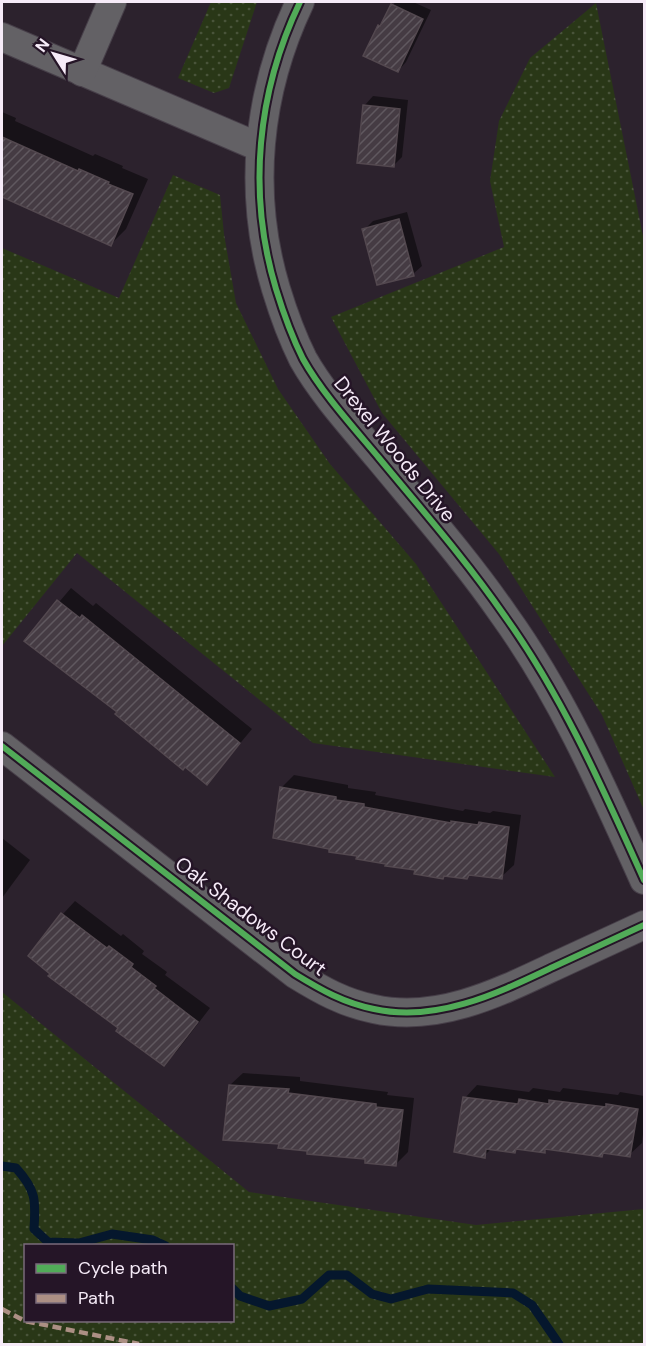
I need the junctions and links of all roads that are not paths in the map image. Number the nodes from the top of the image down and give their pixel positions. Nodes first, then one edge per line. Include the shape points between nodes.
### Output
1 (112, 2) edge
2 (300, 2) edge
3 (2, 37) edge
4 (82, 72) junction
5 (260, 147) junction
6 (2, 746) edge
7 (645, 880) edge
8 (645, 925) edge

1 - 4 street
2 - 5 street, Drexel Woods Drive via 284,35 271,78
3 - 4 street
4 - 5 street
5 - 7 street, Drexel Woods Drive via 259,203 266,257 282,310 303,359 344,417 460,555 549,683 590,760
6 - 8 street, Oak Shadows Court via 295,974 334,998 375,1010 415,1012 450,1008 493,995

